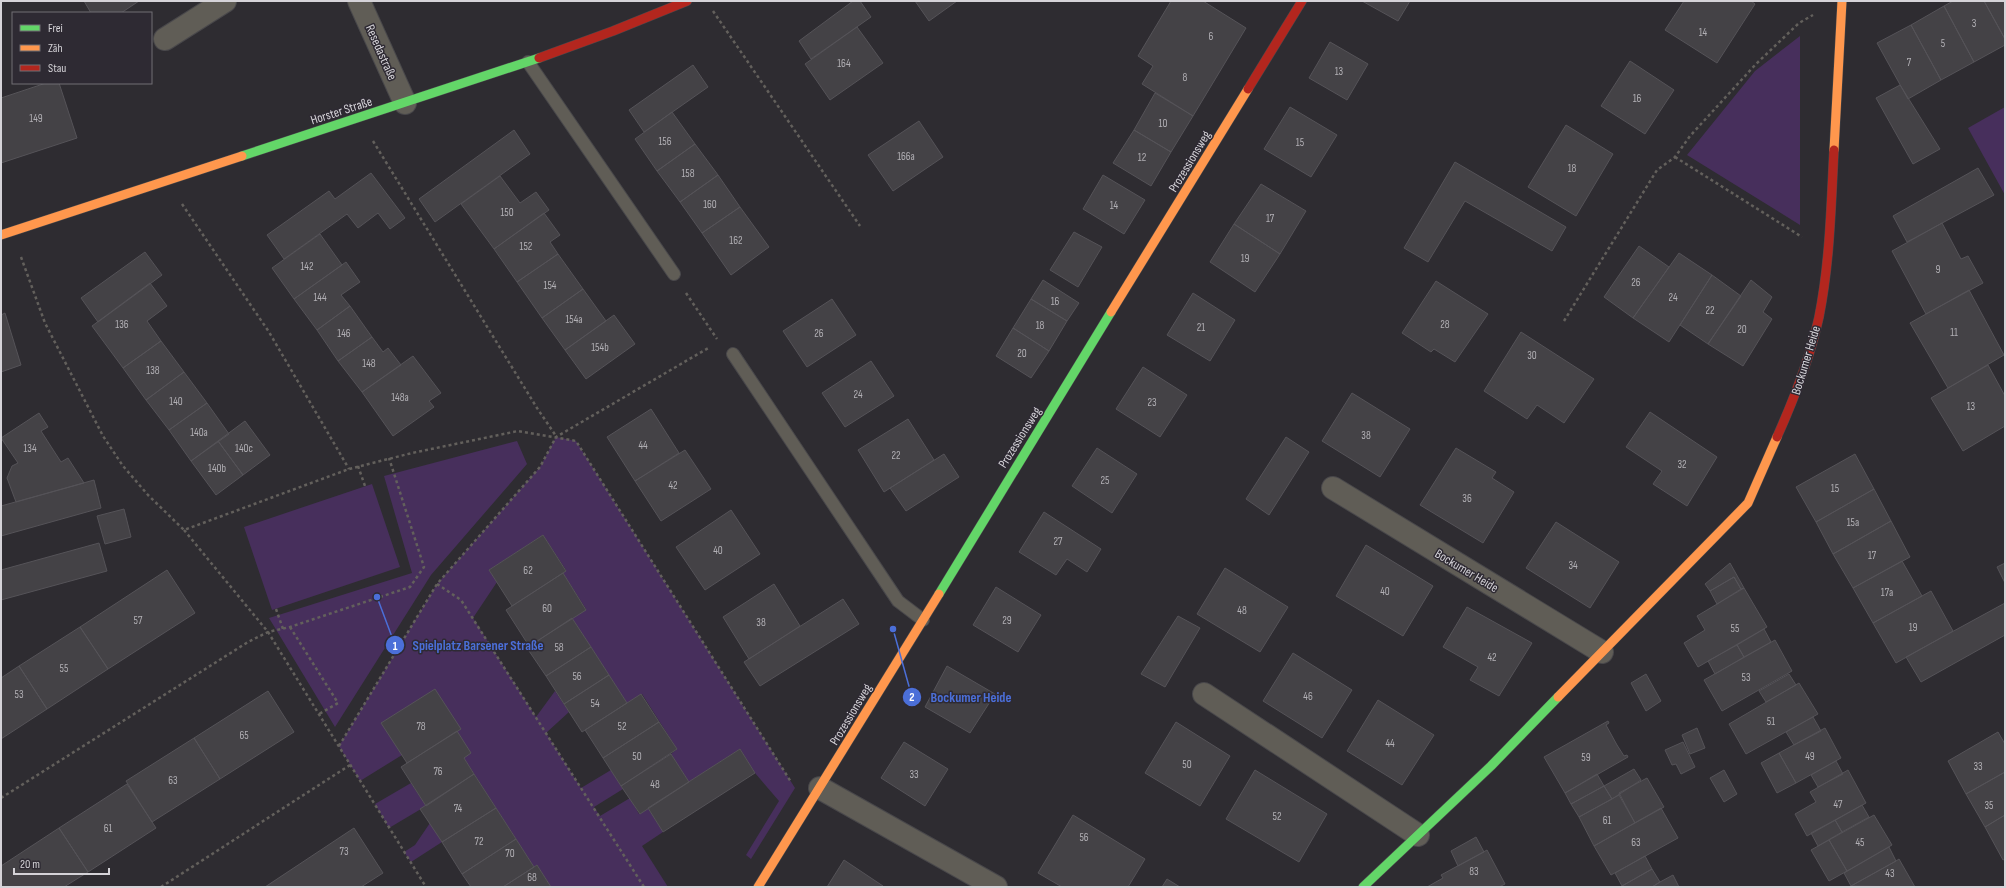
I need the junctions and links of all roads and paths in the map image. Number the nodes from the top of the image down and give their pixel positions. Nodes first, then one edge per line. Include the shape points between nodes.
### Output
1 (224, 1) edge
2 (358, 1) edge
3 (687, 1) edge
4 (1302, 1) edge
5 (1842, 4) edge
6 (710, 7) dead end
7 (165, 39) dead end
8 (528, 62) junction
9 (405, 103) junction
10 (359, 118) junction
11 (1675, 157) junction
12 (166, 180) junction
13 (860, 226) dead end
14 (12, 231) junction
15 (1, 235) edge
16 (1828, 254) junction
17 (674, 274) joint
18 (1564, 321) dead end
19 (719, 342) junction
20 (733, 354) joint
21 (556, 437) junction
22 (389, 458) junction
23 (358, 466) junction
24 (349, 469) junction
25 (364, 486) dead end
26 (1333, 488) dead end
27 (184, 530) junction
28 (437, 584) junction
29 (276, 609) dead end
30 (923, 620) junction
31 (290, 627) junction
32 (283, 629) junction
33 (268, 632) junction
34 (1602, 652) junction
35 (1204, 694) dead end
36 (319, 714) junction
37 (339, 746) junction
38 (350, 765) junction
39 (817, 794) junction
40 (1, 798) edge
41 (1418, 835) junction
42 (161, 887) edge
43 (426, 887) edge
44 (644, 887) edge
45 (758, 887) edge
46 (996, 887) edge
47 (1363, 887) edge

1 - 7 street
2 - 9 street, Resedastraße
3 - 8 street, Horster Straße
4 - 30 street, Prozessionsweg
5 - 11 path via 1828,7 1799,23 1690,136
5 - 16 street, Bockumer Heide
6 - 13 path
8 - 9 street, Horster Straße
8 - 17 lane
9 - 10 street, Horster Straße
10 - 12 street, Horster Straße
10 - 21 path
11 - 16 path
11 - 18 path via 1657,170
12 - 14 street, Horster Straße
12 - 24 path via 270,332
14 - 15 street, Horster Straße
14 - 27 path via 44,323 103,436 123,466
16 - 34 street, Bockumer Heide via 1819,317 1807,360 1793,401 1748,503
17 - 19 path
19 - 20 path
19 - 21 path
20 - 30 lane via 898,601
21 - 22 path via 518,431
21 - 28 path via 540,467
21 - 39 path via 576,441 795,788
22 - 23 path
22 - 31 path via 424,567 410,587
23 - 24 path
23 - 25 path
24 - 27 path
26 - 34 street, Bockumer Heide
27 - 33 path
28 - 37 path
28 - 44 path via 461,600
29 - 32 path
30 - 39 street, Prozessionsweg
31 - 32 path
31 - 36 path via 338,703
32 - 33 path
33 - 36 path
33 - 40 path via 248,642
34 - 41 street, Bockumer Heide via 1491,766
35 - 41 street
36 - 37 path
37 - 38 path
38 - 42 path
38 - 43 path
39 - 45 street, Prozessionsweg
39 - 46 street
41 - 47 street, Bockumer Heide

